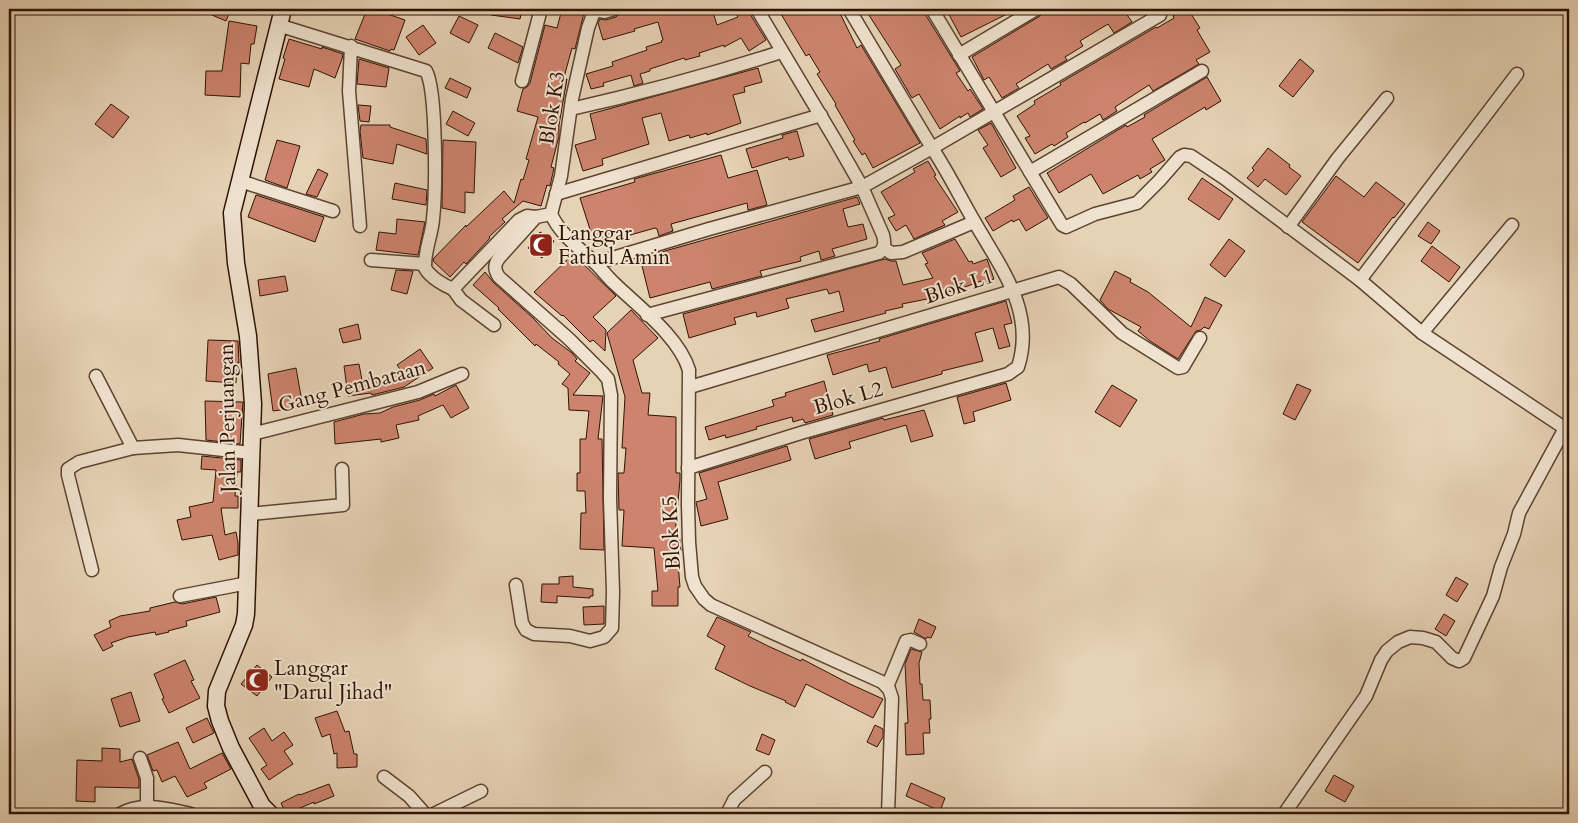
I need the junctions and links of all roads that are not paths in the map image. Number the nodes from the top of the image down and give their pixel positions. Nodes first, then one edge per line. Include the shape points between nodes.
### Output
1 (282, 9) edge
2 (542, 9) edge
3 (595, 9) edge
4 (614, 9) edge
5 (757, 9) edge
6 (849, 9) edge
7 (932, 9) edge
8 (1036, 9) edge
9 (1160, 15) dead end
10 (278, 25) junction
11 (351, 46) junction
12 (781, 52) junction
13 (959, 54) junction
14 (1202, 71) dead end
15 (1517, 74) dead end
16 (522, 80) dead end
17 (1387, 98) dead end
18 (571, 109) junction
19 (994, 112) junction
20 (821, 116) junction
21 (932, 148) junction
22 (1030, 172) junction
23 (240, 181) junction
24 (862, 187) junction
25 (556, 194) junction
26 (334, 211) dead end
27 (550, 214) junction
28 (536, 217) junction
29 (974, 222) junction
30 (1512, 225) dead end
31 (360, 226) dead end
32 (1288, 226) junction
33 (884, 248) junction
34 (371, 260) dead end
35 (596, 263) junction
36 (425, 264) junction
37 (1360, 280) junction
38 (453, 289) junction
39 (1012, 290) junction
40 (647, 315) junction
41 (494, 325) dead end
42 (1422, 333) junction
43 (1200, 338) dead end
44 (462, 374) dead end
45 (96, 376) dead end
46 (690, 387) junction
47 (1567, 429) edge
48 (252, 434) junction
49 (133, 448) junction
50 (251, 452) junction
51 (688, 468) junction
52 (342, 469) dead end
53 (250, 514) junction
54 (92, 570) dead end
55 (248, 583) junction
56 (516, 585) dead end
57 (180, 596) dead end
58 (920, 644) dead end
59 (887, 687) junction
60 (140, 758) dead end
61 (765, 772) dead end
62 (384, 777) dead end
63 (481, 791) dead end
64 (147, 806) junction
65 (120, 814) edge
66 (191, 814) edge
67 (270, 814) edge
68 (425, 814) edge
69 (434, 814) edge
70 (727, 814) edge
71 (888, 814) edge
72 (1284, 814) edge

1 - 10 street, Jalan Perjuangan
2 - 16 street
3 - 4 street, Blok K3 via 604,12
3 - 18 street, Blok K3
5 - 12 street
6 - 21 street
7 - 13 street
8 - 13 street
9 - 19 street
10 - 11 street
10 - 23 street, Jalan Perjuangan
11 - 31 street via 348,91
11 - 36 street via 420,68 428,75 434,116 434,218
12 - 18 street
12 - 20 street
13 - 19 street
14 - 22 street
15 - 37 street
17 - 32 street
18 - 25 street, Blok K3
19 - 21 street
19 - 22 street
20 - 24 street
20 - 25 street
21 - 24 street
21 - 29 street via 947,169
22 - 32 street via 1056,217 1066,226 1137,203 1180,157 1191,156
23 - 26 street
23 - 48 street, Jalan Perjuangan via 232,213 248,336
24 - 33 street via 883,235
24 - 35 street
25 - 27 street, Blok K3
27 - 28 street
27 - 35 street, Blok K5 via 569,239
28 - 38 street via 519,220
28 - 56 street via 499,258 495,270 608,379 611,395 612,628 604,638 590,641 534,634 522,623
29 - 33 street via 903,252 891,253
29 - 39 street
30 - 42 street
32 - 37 street
33 - 40 street via 879,253
34 - 36 street
35 - 40 street, Blok K5
36 - 38 street via 427,272
37 - 42 street
38 - 41 street via 461,300
39 - 43 street, Blok L1 via 1059,277 1122,333 1178,368 1183,367
39 - 46 street, Blok L1
39 - 51 street, Blok L2 via 1022,319 1023,335 1018,367 1008,374
40 - 46 street, Blok K5 via 675,342 685,357
42 - 47 street
44 - 48 street, Gang Pembataan via 418,392
45 - 49 street
46 - 51 street, Blok K5
47 - 72 street via 1519,513 1493,596 1464,658 1459,661 1452,658 1436,642 1423,638 1410,637 1387,651 1366,696
48 - 50 street, Jalan Perjuangan
49 - 50 street via 178,445
49 - 54 street via 79,462 68,470
50 - 53 street, Jalan Perjuangan
51 - 59 street, Blok K5 via 692,577 704,599
52 - 53 street via 343,505
53 - 55 street, Jalan Perjuangan
55 - 57 street
55 - 67 street, Jalan Perjuangan via 244,625 217,691 216,706 231,748 262,806
58 - 59 street via 906,641
59 - 71 street via 892,698
60 - 64 street via 147,778
61 - 70 street via 734,800
62 - 68 street via 409,796
63 - 69 street
64 - 65 street
64 - 66 street

